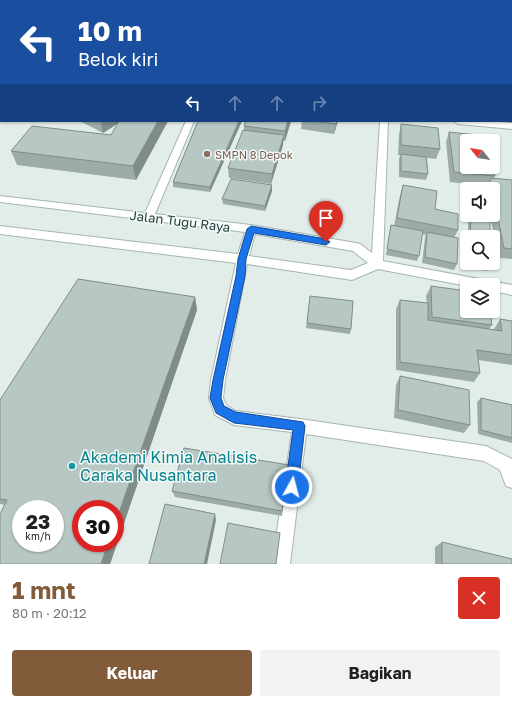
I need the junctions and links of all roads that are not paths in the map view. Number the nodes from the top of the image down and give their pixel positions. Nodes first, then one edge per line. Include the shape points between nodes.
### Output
1 (190, 122) edge
2 (384, 122) edge
3 (469, 122) edge
4 (512, 126) edge
5 (0, 199) edge
6 (148, 217) junction
7 (251, 229) junction
8 (0, 230) edge
9 (242, 259) junction
10 (377, 264) junction
11 (460, 280) edge
12 (500, 287) edge
13 (512, 290) edge
14 (300, 426) junction
15 (512, 480) edge
16 (281, 564) edge

1 - 6 street
2 - 10 street
3 - 4 street
5 - 6 street, Jalan Tugu Raya
6 - 7 street, Jalan Tugu Raya
7 - 9 street
7 - 10 street, Jalan Tugu Raya via 356,247
8 - 9 street
9 - 10 street via 352,275
9 - 14 street via 218,380 216,398 220,410 234,418
10 - 11 street, Jalan Tugu Raya
12 - 13 street
14 - 15 street via 486,454 506,465
14 - 16 street

